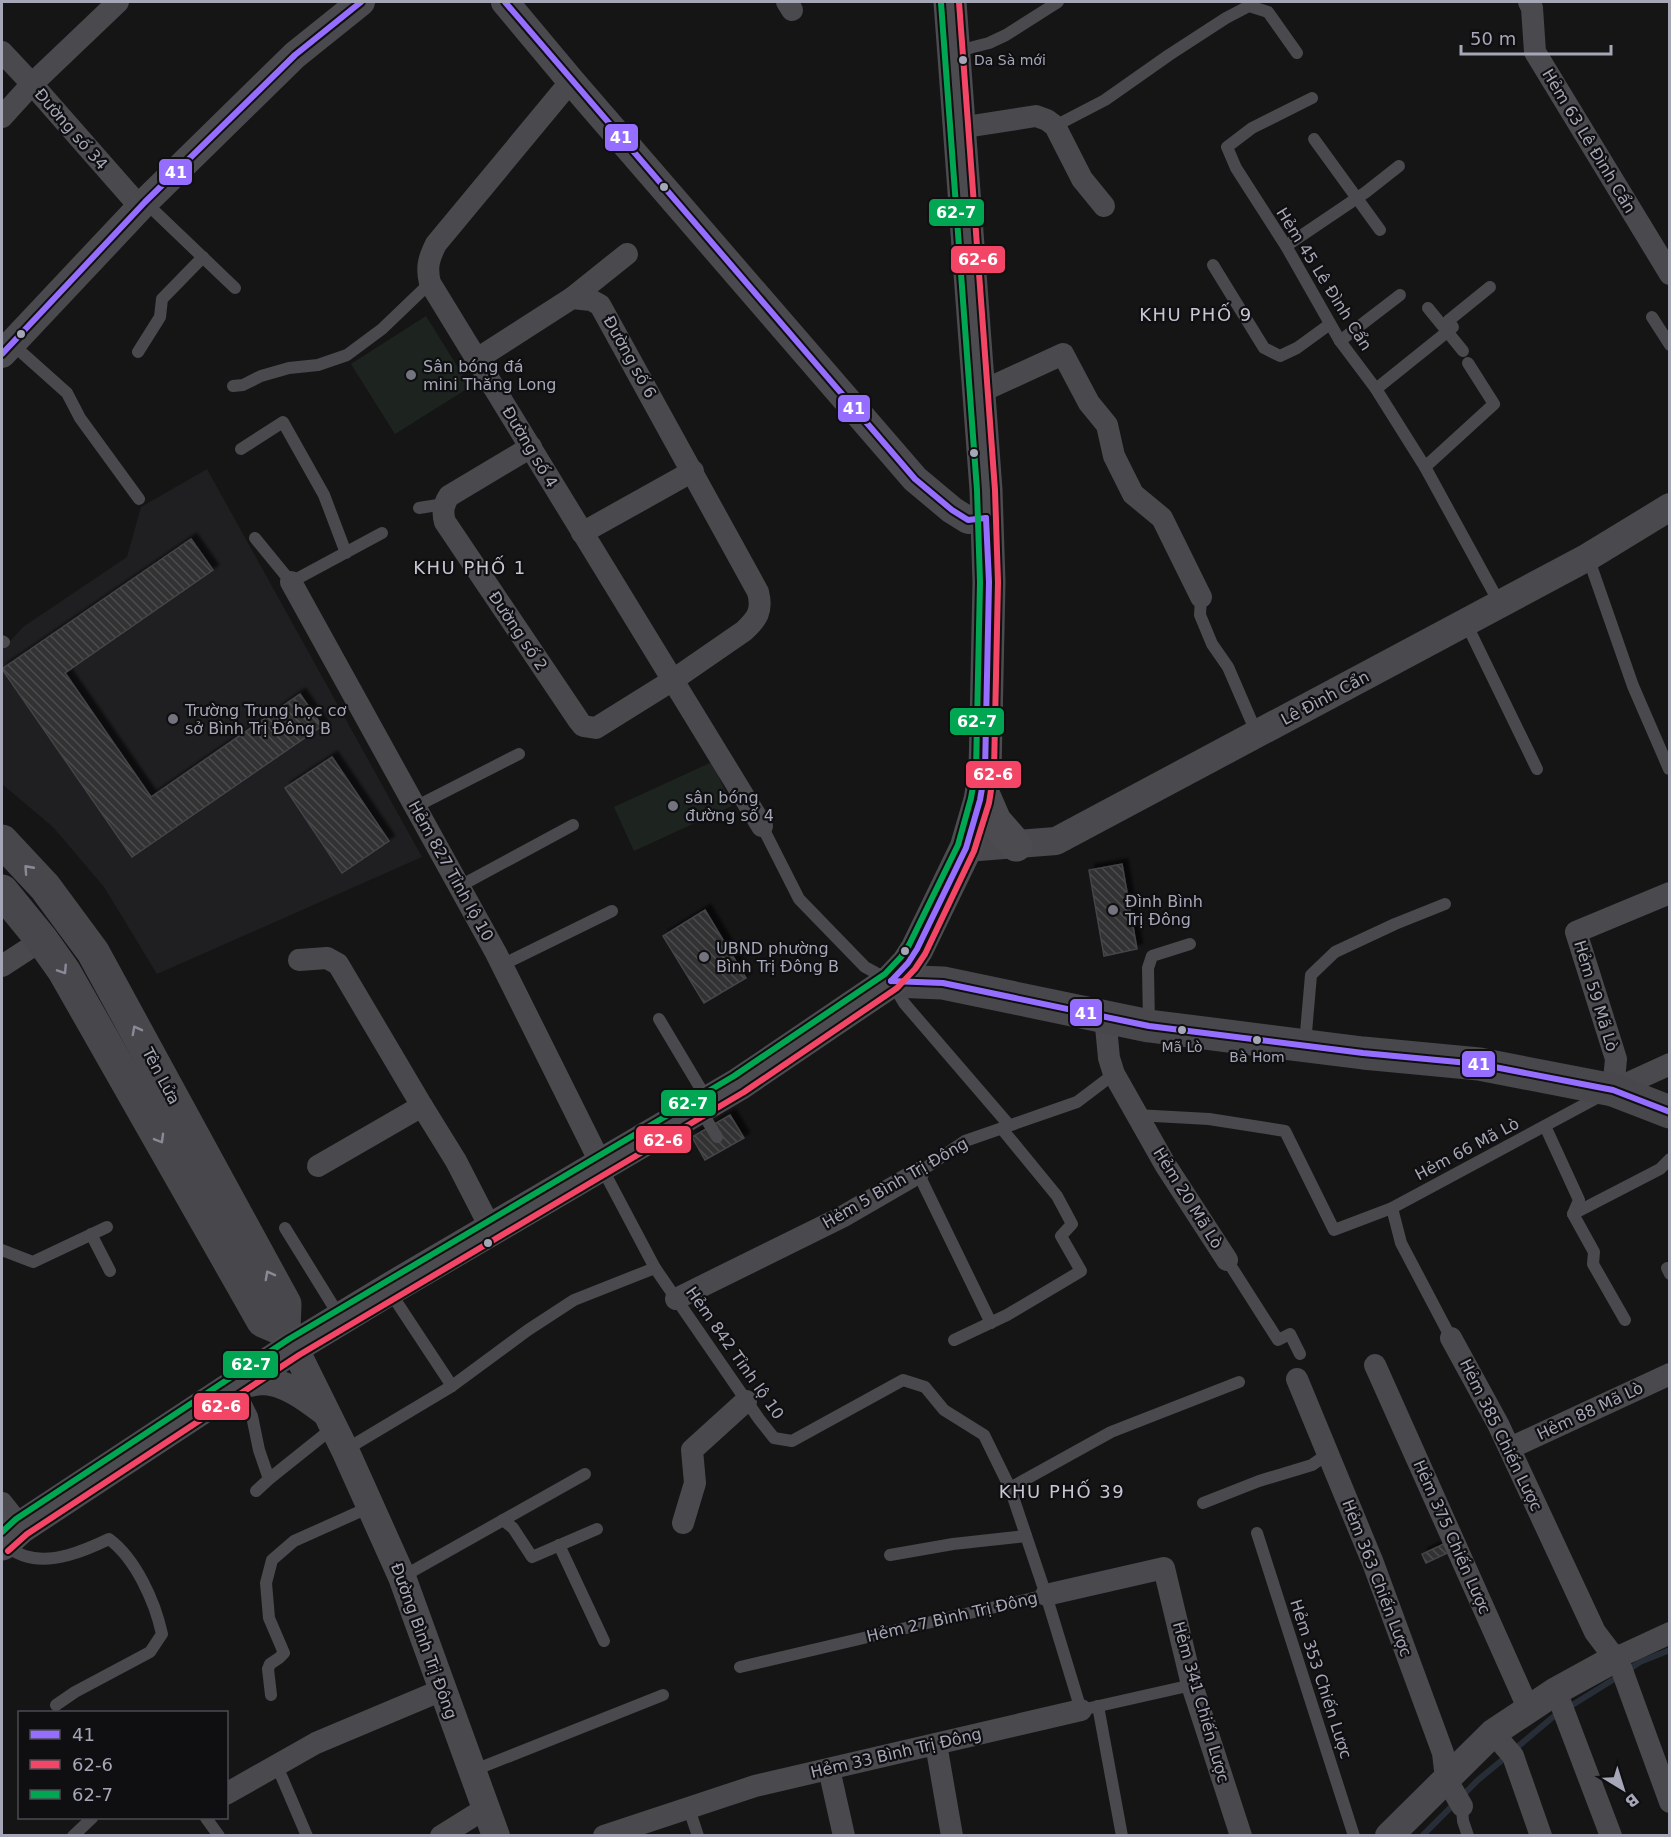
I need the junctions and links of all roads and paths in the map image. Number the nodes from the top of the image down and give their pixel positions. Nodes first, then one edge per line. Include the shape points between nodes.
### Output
1 (118, 2) edge
2 (361, 2) edge
3 (505, 2) edge
4 (950, 2) edge
5 (1058, 2) edge
6 (1529, 2) edge
7 (2, 52) edge
8 (953, 53) junction
9 (1297, 53) dead end
10 (571, 81) junction
11 (32, 84) junction
12 (1312, 98) dead end
13 (2, 117) edge
14 (1055, 126) junction
15 (959, 128) junction
16 (1314, 139) dead end
17 (1399, 166) dead end
18 (1356, 199) junction
19 (142, 204) junction
20 (1104, 206) dead end
21 (1380, 230) dead end
22 (1286, 246) junction
23 (627, 254) dead end
24 (203, 257) junction
25 (1213, 265) dead end
26 (1670, 274) edge
27 (430, 283) junction
28 (1490, 287) dead end
29 (235, 288) dead end
30 (1400, 295) dead end
31 (572, 298) junction
32 (1428, 308) dead end
33 (1652, 317) dead end
34 (1330, 324) junction
35 (1447, 332) junction
36 (1340, 341) junction
37 (1670, 345) edge
38 (6, 349) edge
39 (1462, 351) dead end
40 (138, 352) dead end
41 (477, 358) junction
42 (1468, 363) dead end
43 (233, 386) dead end
44 (1376, 389) junction
45 (978, 393) junction
46 (531, 447) junction
47 (241, 449) dead end
48 (1425, 467) junction
49 (693, 471) junction
50 (139, 499) dead end
51 (444, 504) junction
52 (1670, 507) edge
53 (419, 508) dead end
54 (986, 519) junction
55 (382, 533) dead end
56 (582, 533) junction
57 (255, 538) dead end
58 (346, 553) junction
59 (1588, 557) junction
60 (291, 582) junction
61 (1201, 597) joint
62 (1500, 604) junction
63 (1466, 623) junction
64 (673, 680) junction
65 (1257, 734) junction
66 (519, 754) dead end
67 (1537, 769) dead end
68 (1669, 769) edge
69 (982, 791) junction
70 (415, 807) junction
71 (573, 825) dead end
72 (762, 826) joint
73 (2, 841) edge
74 (1016, 845) junction
75 (966, 848) junction
76 (459, 886) junction
77 (2, 891) edge
78 (1670, 893) edge
79 (1445, 904) dead end
80 (612, 911) dead end
81 (42, 940) junction
82 (1190, 944) dead end
83 (299, 960) dead end
84 (502, 965) junction
85 (2, 966) edge
86 (891, 981) junction
87 (1105, 1016) junction
88 (660, 1019) dead end
89 (1149, 1026) junction
90 (1305, 1045) junction
91 (1670, 1064) edge
92 (1114, 1074) junction
93 (1613, 1089) junction
94 (704, 1105) junction
95 (422, 1106) junction
96 (1670, 1112) edge
97 (1136, 1114) junction
98 (1545, 1126) junction
99 (1006, 1127) junction
100 (717, 1137) dead end
101 (1670, 1159) edge
102 (601, 1164) junction
103 (318, 1166) dead end
104 (918, 1173) junction
105 (1392, 1208) junction
106 (1573, 1214) junction
107 (107, 1227) dead end
108 (285, 1228) dead end
109 (491, 1229) junction
110 (91, 1234) junction
111 (2, 1250) edge
112 (1227, 1260) joint
113 (655, 1268) junction
114 (110, 1271) dead end
115 (388, 1290) junction
116 (676, 1299) junction
117 (341, 1318) junction
118 (1624, 1320) dead end
119 (991, 1323) junction
120 (1451, 1338) joint
121 (289, 1339) junction
122 (954, 1340) dead end
123 (1300, 1354) dead end
124 (1375, 1365) dead end
125 (1670, 1374) edge
126 (1297, 1380) dead end
127 (1239, 1382) dead end
128 (237, 1385) junction
129 (452, 1386) junction
130 (746, 1401) junction
131 (335, 1430) junction
132 (1510, 1448) junction
133 (1329, 1453) junction
134 (585, 1474) dead end
135 (269, 1479) junction
136 (1010, 1488) junction
137 (256, 1491) dead end
138 (1203, 1503) dead end
139 (370, 1507) junction
140 (503, 1520) junction
141 (683, 1523) dead end
142 (597, 1529) dead end
143 (6, 1530) edge
144 (1257, 1533) dead end
145 (1026, 1536) junction
146 (559, 1545) junction
147 (890, 1555) dead end
148 (1164, 1568) joint
149 (402, 1577) junction
150 (1046, 1595) junction
151 (1670, 1633) edge
152 (604, 1641) dead end
153 (740, 1667) dead end
154 (1621, 1668) junction
155 (1192, 1685) junction
156 (442, 1690) junction
157 (271, 1695) dead end
158 (663, 1695) dead end
159 (1560, 1701) junction
160 (56, 1705) dead end
161 (1089, 1708) junction
162 (1529, 1710) junction
163 (936, 1744) junction
164 (1502, 1744) junction
165 (277, 1766) junction
166 (829, 1769) junction
167 (472, 1771) junction
168 (1454, 1791) junction
169 (228, 1793) edge
170 (1670, 1802) edge
171 (486, 1808) junction
172 (689, 1809) junction
173 (92, 1819) edge
174 (207, 1819) edge
175 (1396, 1833) edge
176 (73, 1836) edge
177 (219, 1836) edge
178 (307, 1836) edge
179 (441, 1836) edge
180 (496, 1836) edge
181 (604, 1836) edge
182 (698, 1836) edge
183 (844, 1836) edge
184 (952, 1836) edge
185 (1122, 1836) edge
186 (1241, 1836) edge
187 (1354, 1836) edge
188 (1468, 1836) edge
189 (1541, 1836) edge
190 (1611, 1836) edge

1 - 11 street
2 - 19 street via 295,55
3 - 10 street
4 - 8 main road
5 - 8 lane via 1006,35
6 - 26 street, Hẻm 63 Lê Đình Cẩn via 1535,52
7 - 11 street, Đường số 34
8 - 15 main road
9 - 14 lane via 1268,12 1249,6 1105,100
10 - 27 street via 436,244 427,270
10 - 54 street via 915,478 968,520
11 - 13 street
11 - 19 street, Đường số 34
12 - 22 lane, Hẻm 45 Lê Đình Cẩn via 1252,128 1227,147 1236,168
14 - 15 street via 1036,116
14 - 20 street via 1082,179
15 - 45 main road
16 - 18 lane
17 - 18 lane
18 - 21 lane
18 - 22 lane
19 - 24 lane
19 - 38 street
22 - 34 lane, Hẻm 45 Lê Đình Cẩn
23 - 31 street
24 - 29 lane
24 - 40 lane via 162,299 160,317
25 - 34 lane via 1264,348 1280,356
27 - 41 street, Đường số 4
27 - 43 lane via 382,329 347,355
28 - 35 lane via 1448,321 1453,327
30 - 36 lane
31 - 41 street
31 - 49 street, Đường số 6 via 591,300 605,312
32 - 35 lane
33 - 37 lane
34 - 36 lane, Hẻm 45 Lê Đình Cẩn
35 - 39 lane
35 - 44 lane
36 - 44 lane, Hẻm 45 Lê Đình Cẩn
38 - 50 lane via 66,393
41 - 46 street, Đường số 4
42 - 48 lane via 1494,404
44 - 48 lane, Hẻm 45 Lê Đình Cẩn
45 - 54 main road
45 - 61 street via 1064,354 1089,403 1107,425 1114,456 1133,494 1162,518
46 - 51 street via 456,490
46 - 56 street, Đường số 4
47 - 58 lane via 283,422 324,495
48 - 62 lane, Hẻm 45 Lê Đình Cẩn
49 - 56 street
49 - 64 street, Đường số 6 via 761,603 753,623
51 - 53 lane
51 - 64 street, Đường số 2 via 445,522 584,726 603,725
52 - 59 street, Lê Đình Cẩn
54 - 69 main road via 989,594
55 - 58 lane
56 - 64 street, Đường số 4
57 - 60 lane
58 - 60 lane
59 - 62 street, Lê Đình Cẩn
59 - 68 lane via 1634,686
60 - 70 street, Hẻm 827 Tỉnh lộ 10
61 - 65 lane via 1200,615
62 - 63 street, Lê Đình Cẩn
63 - 65 street, Lê Đình Cẩn
63 - 67 lane
64 - 72 street, Đường số 4
65 - 74 street, Lê Đình Cẩn via 1056,841
66 - 70 lane
69 - 74 main road via 995,820
69 - 75 main road
70 - 76 street, Hẻm 827 Tỉnh lộ 10
71 - 76 lane
72 - 86 lane via 798,899 865,967
121 -> 73 main road, Tên Lửa via 285,1304 93,952 45,887
74 - 75 street, Lê Đình Cẩn
75 - 86 main road via 917,949
76 - 84 street, Hẻm 827 Tỉnh lộ 10
77 - 81 main road, Tên Lửa
78 - 93 street, Hẻm 59 Mã Lò via 1576,932 1616,1059
79 - 90 lane via 1335,952 1311,975
80 - 84 lane
81 - 85 street
81 -> 121 main road, Tên Lửa via 64,971 263,1321
82 - 89 lane via 1152,956 1148,968
83 - 95 street via 327,958 338,964
84 - 102 street, Hẻm 827 Tỉnh lộ 10
86 - 87 main road via 943,983
86 - 94 main road
86 - 99 lane via 904,1003
87 - 89 main road
87 - 92 street, Hẻm 20 Mã Lò
88 - 94 lane
89 - 90 main road
90 - 93 main road via 1479,1064
91 - 93 street
92 - 97 street, Hẻm 20 Mã Lò
92 - 99 lane, Hẻm 5 Bình Trị Đông via 1077,1102
93 - 96 main road
93 - 98 lane, Hẻm 66 Mã Lò
94 - 100 lane
94 - 102 main road
95 - 103 street
95 - 109 street
97 - 105 lane, Hẻm 66 Mã Lò via 1209,1119 1285,1131 1335,1230
97 - 112 street, Hẻm 20 Mã Lò
98 - 105 lane, Hẻm 66 Mã Lò
98 - 106 lane via 1579,1200
99 - 104 lane, Hẻm 5 Bình Trị Đông via 964,1140
99 - 119 lane via 1057,1196 1072,1224 1061,1236 1081,1271
101 - 106 lane via 1660,1169
102 - 109 main road
102 - 113 lane, Hẻm 842 Tỉnh lộ 10
104 - 116 street, Hẻm 5 Bình Trị Đông via 842,1217
104 - 119 lane
105 - 120 lane, Hẻm 385 Chiến Lược via 1401,1243
106 - 118 lane via 1594,1251 1593,1264
107 - 110 lane
108 - 117 lane
109 - 115 main road
110 - 111 lane via 33,1262
110 - 114 lane
112 - 123 lane, Hẻm 20 Mã Lò via 1278,1340 1290,1334
113 - 116 lane, Hẻm 842 Tỉnh lộ 10
113 - 129 lane via 574,1300
115 - 117 main road
115 - 129 lane
116 - 130 lane, Hẻm 842 Tỉnh lộ 10
117 - 121 main road
119 - 122 lane
120 - 132 street, Hẻm 385 Chiến Lược
121 - 128 main road
121 - 131 street, Đường Bình Trị Đông
124 - 162 street, Hẻm 375 Chiến Lược
125 - 132 street, Hẻm 88 Mã Lò
126 - 133 street, Hẻm 363 Chiến Lược
127 - 136 lane via 1111,1432
128 - 131 street via 262,1381 285,1387 309,1400
128 - 135 lane via 252,1416
128 - 143 main road
129 - 131 lane
130 - 136 lane, Hẻm 842 Tỉnh lộ 10 via 774,1438 792,1441 903,1380 925,1388 944,1410 984,1435
130 - 141 street via 692,1450 696,1483
131 - 135 lane
131 - 139 street, Đường Bình Trị Đông
132 - 154 street, Hẻm 385 Chiến Lược via 1595,1632
133 - 138 lane via 1312,1465
133 - 168 street, Hẻm 363 Chiến Lược via 1373,1563
134 - 140 lane
135 - 137 lane
136 - 145 lane, Hẻm 842 Tỉnh lộ 10
139 - 149 street, Đường Bình Trị Đông
139 - 157 lane via 294,1541 272,1560 266,1583 268,1618 284,1653 268,1669
140 - 146 lane via 532,1557
140 - 149 lane
142 - 146 lane
143 - 160 lane via 28,1557 59,1557 110,1539 147,1587 159,1618 162,1634 150,1652
144 - 187 lane, Hẻm 353 Chiến Lược
145 - 147 lane
145 - 150 lane, Hẻm 842 Tỉnh lộ 10
146 - 152 lane
148 - 150 street, Hẻm 27 Bình Trị Đông
148 - 155 street, Hẻm 341 Chiến Lược
149 - 156 street, Đường Bình Trị Đông
150 - 153 lane, Hẻm 27 Bình Trị Đông
150 - 161 lane, Hẻm 842 Tỉnh lộ 10
151 - 154 street
154 - 159 street
154 - 170 street, Hẻm 385 Chiến Lược
155 - 161 lane, Hẻm 33 Bình Trị Đông
155 - 186 street, Hẻm 341 Chiến Lược
156 - 165 street via 316,1743
156 - 167 street, Đường Bình Trị Đông
158 - 167 lane
159 - 162 street
159 - 190 street
161 - 163 street, Hẻm 33 Bình Trị Đông
161 - 185 lane, Hẻm 842 Tỉnh lộ 10
162 - 164 street
163 - 166 street, Hẻm 33 Bình Trị Đông
163 - 184 street
164 - 168 street
164 - 189 street
165 - 169 street
165 - 178 lane
166 - 172 street, Hẻm 33 Bình Trị Đông via 755,1786
166 - 183 street
167 - 171 street, Đường Bình Trị Đông
168 - 175 street
168 - 188 lane
171 - 179 street
171 - 180 street, Đường Bình Trị Đông
172 - 181 street, Hẻm 33 Bình Trị Đông
172 - 182 lane
173 - 176 lane
174 - 177 lane

